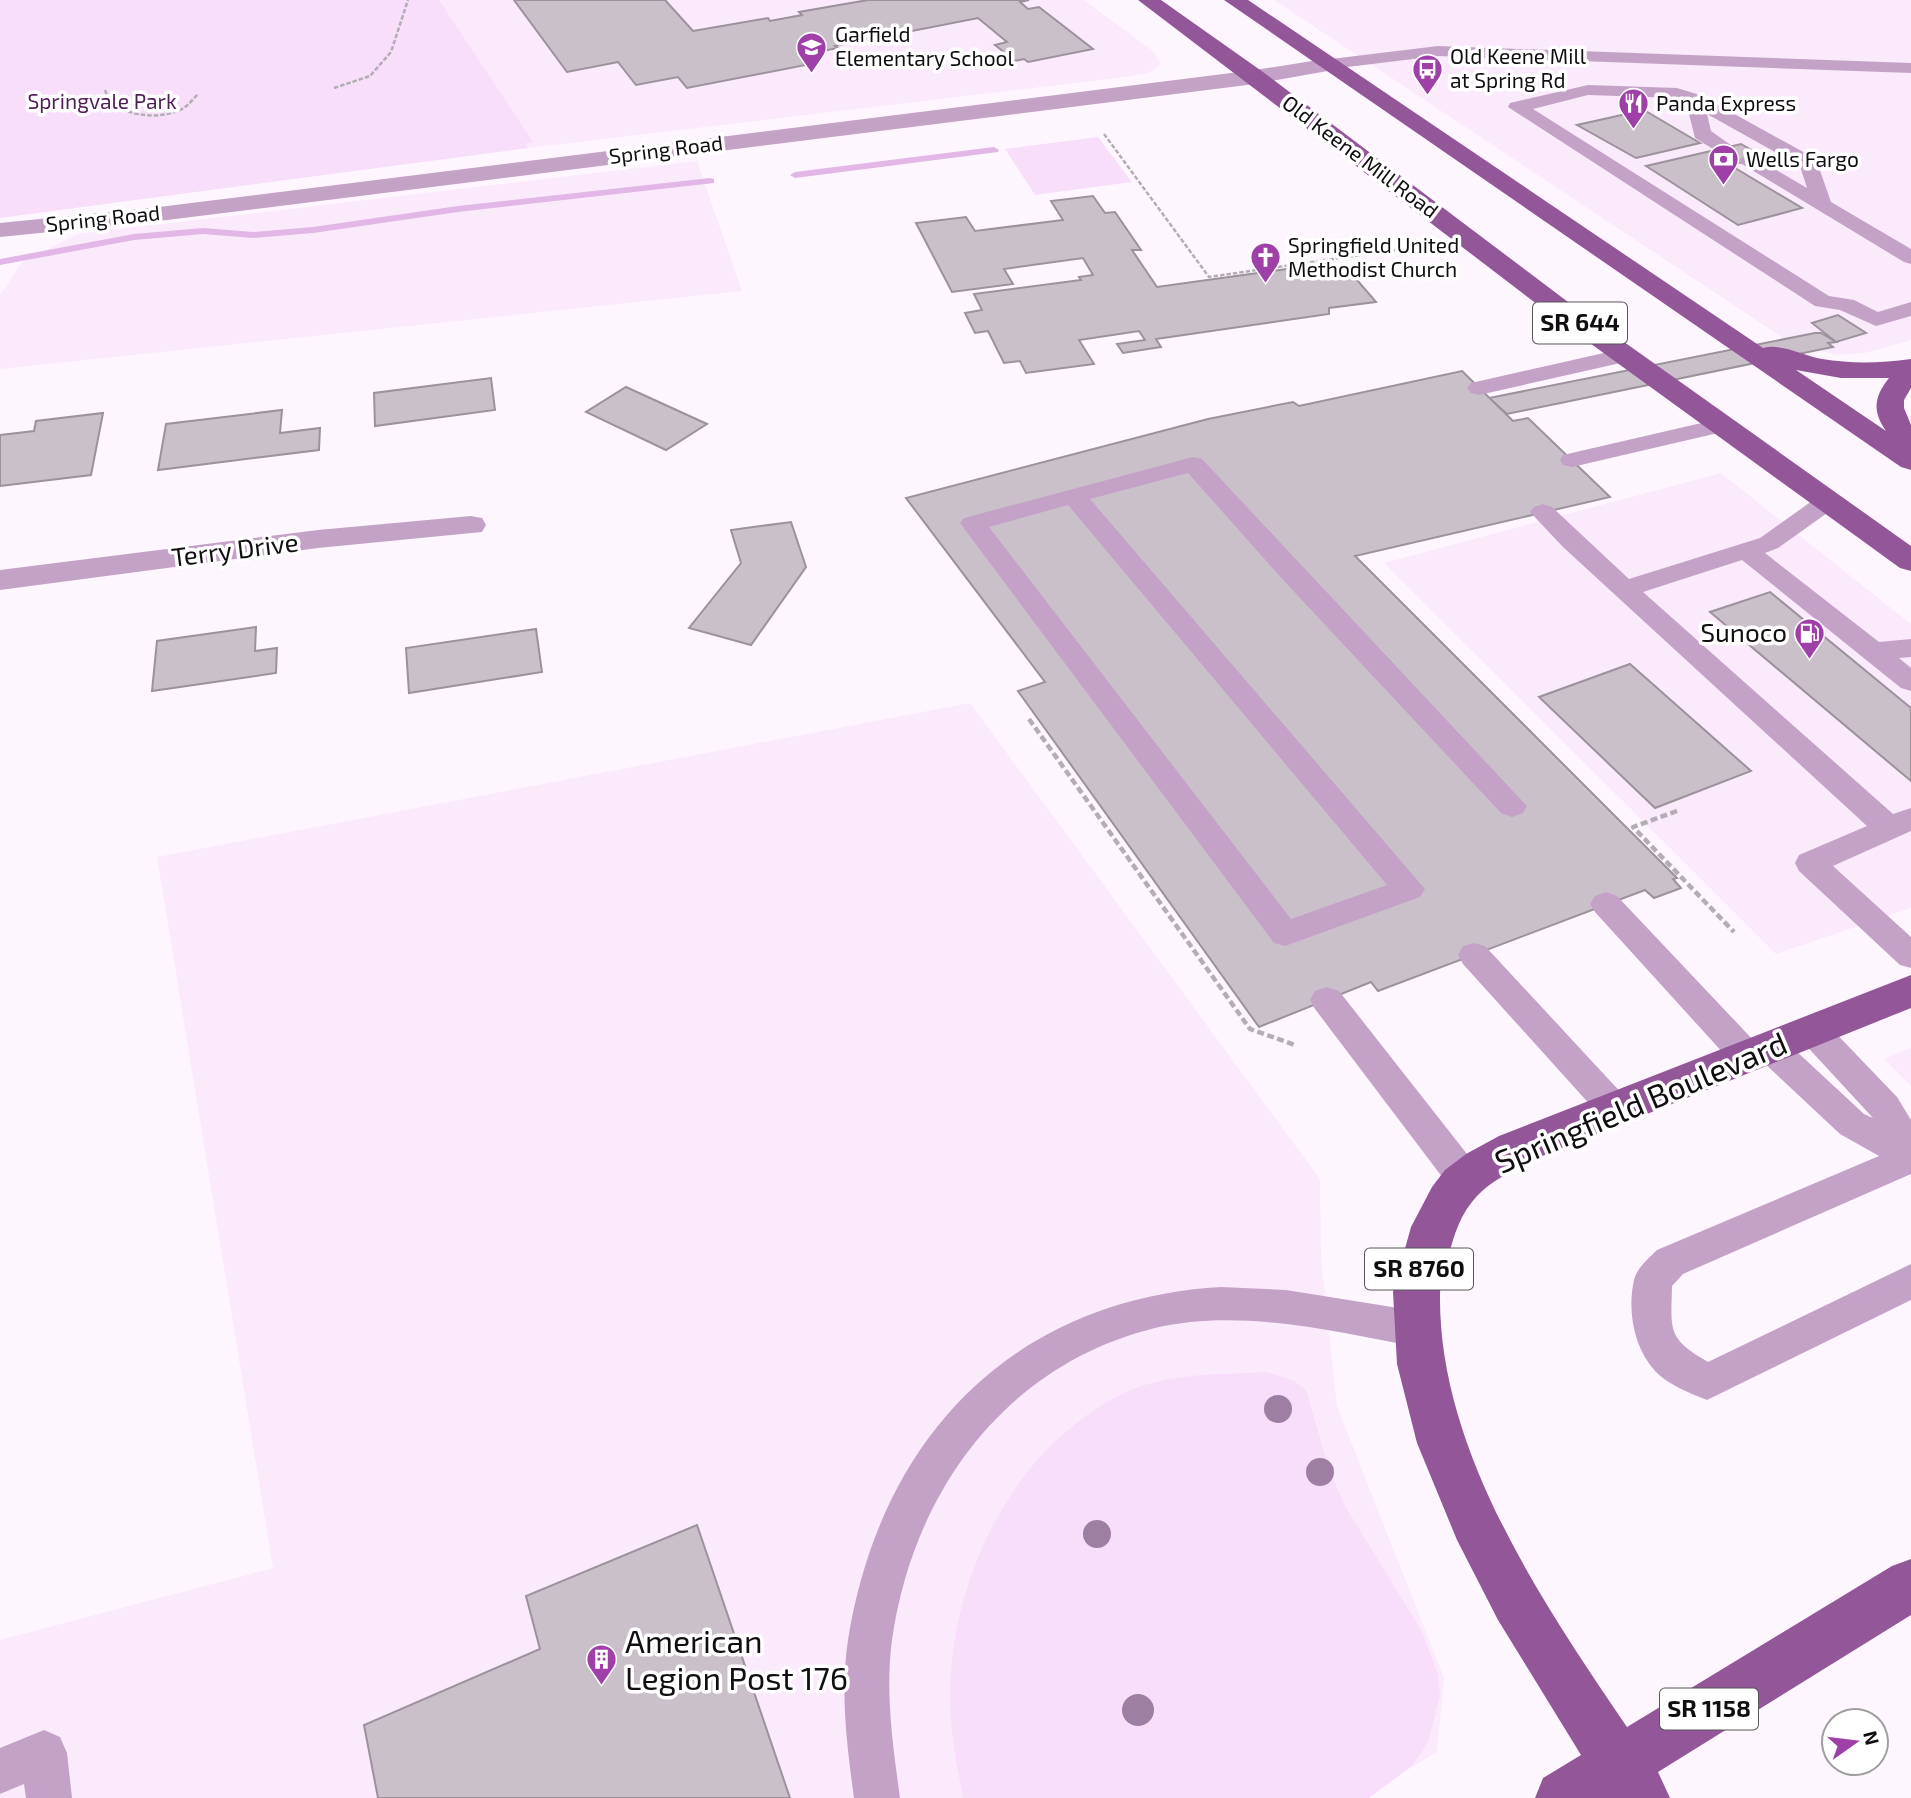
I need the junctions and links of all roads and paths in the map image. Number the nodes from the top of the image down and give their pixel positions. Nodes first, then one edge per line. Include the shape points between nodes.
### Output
1 (408, 0) edge
2 (1148, 0) edge
3 (1234, 0) edge
4 (1663, 59) junction
5 (1331, 64) junction
6 (1911, 68) edge
7 (1255, 77) junction
8 (334, 88) dead end
9 (105, 90) dead end
10 (198, 94) dead end
11 (1686, 96) junction
12 (1099, 127) dead end
13 (1724, 148) dead end
14 (1747, 161) dead end
15 (1822, 205) junction
16 (0, 230) edge
17 (1402, 249) dead end
18 (1911, 258) edge
19 (1911, 309) edge
20 (1732, 339) junction
21 (1626, 355) junction
22 (1911, 367) edge
23 (1911, 374) edge
24 (1479, 388) dead end
25 (1723, 425) junction
26 (1911, 445) edge
27 (1572, 460) dead end
28 (1911, 461) edge
29 (1074, 496) junction
30 (1828, 501) junction
31 (1544, 512) dead end
32 (471, 525) dead end
33 (1746, 550) junction
34 (1911, 561) edge
35 (0, 580) edge
36 (1626, 589) junction
37 (1911, 648) edge
38 (1872, 652) junction
39 (1911, 682) edge
40 (1029, 719) dead end
41 (1512, 806) dead end
42 (1677, 811) dead end
43 (1900, 823) edge
44 (1606, 904) dead end
45 (1734, 932) dead end
46 (1474, 955) dead end
47 (1908, 987) edge
48 (1327, 1000) dead end
49 (1813, 1031) junction
50 (1295, 1045) dead end
51 (1758, 1051) junction
52 (1614, 1108) junction
53 (1911, 1155) edge
54 (1465, 1179) junction
55 (1911, 1281) edge
56 (1417, 1328) junction
57 (1911, 1585) edge
58 (0, 1771) edge
59 (1631, 1781) edge
60 (49, 1798) edge
61 (877, 1798) edge
62 (1563, 1798) edge

1 - 8 path via 391,52 370,76
2 - 7 main road, Old Keene Mill Road / SR 644
3 - 5 main road, SR 644
4 - 5 lane via 1438,51
4 - 6 lane
4 - 11 lane
5 - 7 street, Spring Road
5 - 20 main road, SR 644
7 - 16 street, Spring Road
7 - 21 main road, Old Keene Mill Road / SR 644
9 - 10 path via 113,106 136,114 180,111
11 - 13 lane via 1702,134
11 - 15 lane via 1809,163
11 - 19 lane via 1588,90 1517,107 1823,301 1846,305 1876,319
12 - 17 path via 1209,277
14 - 15 lane
15 - 18 lane
20 - 22 main road via 1787,360 1825,368
20 - 28 main road, SR 644
21 - 24 lane
21 - 25 main road, Old Keene Mill Road / SR 644
23 - 26 main road via 1895,387 1888,406
25 - 27 lane
25 - 30 main road, Old Keene Mill Road / SR 644
29 - 29 lane via 973,523 1285,934 1409,890
29 - 41 lane via 1193,464
30 - 33 lane via 1769,543
30 - 34 main road, Old Keene Mill Road / SR 644
31 - 36 lane
32 - 35 street, Terry Drive via 318,539
33 - 36 lane
33 - 38 lane
36 - 43 lane
37 - 38 lane
38 - 39 lane
40 - 50 path via 1250,1030
42 - 45 path via 1633,827
43 - 47 lane via 1810,863
44 - 51 lane
46 - 52 lane
47 - 49 main road, Springfield Boulevard / SR 8760
48 - 54 lane
49 - 51 main road, Springfield Boulevard / SR 8760
49 - 53 lane via 1885,1107
51 - 52 main road, Springfield Boulevard / SR 8760
51 - 53 lane via 1852,1124
52 - 54 main road, Springfield Boulevard / SR 8760 via 1509,1153
53 - 55 lane via 1670,1262 1653,1280 1652,1332 1670,1360 1707,1382
54 - 56 main road, Springfield Boulevard / SR 8760 via 1450,1196 1425,1244 1415,1284
56 - 59 main road, Springfield Boulevard / SR 8760 via 1418,1361 1445,1455 1492,1556
56 - 61 lane via 1298,1308 1216,1303 1153,1311 1088,1331 1028,1364 979,1406 930,1467 905,1511 887,1559 871,1634 866,1710
57 - 59 main road, SR 1158
58 - 60 lane via 44,1753
59 - 62 main road, SR 1158

